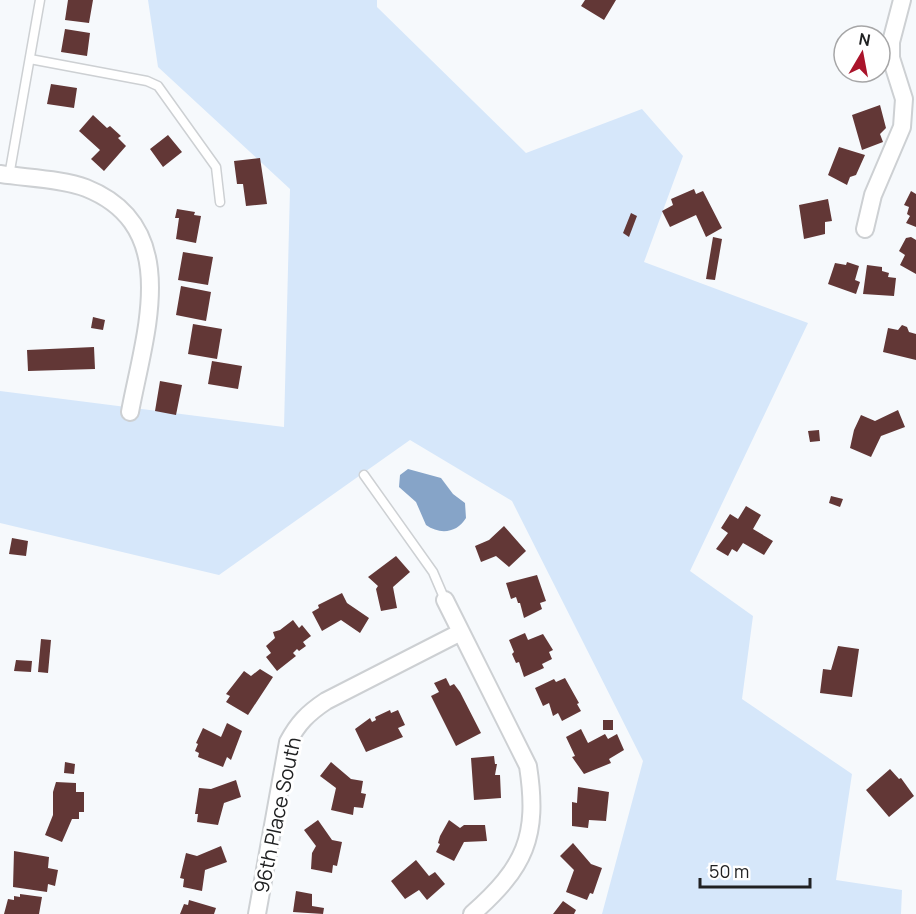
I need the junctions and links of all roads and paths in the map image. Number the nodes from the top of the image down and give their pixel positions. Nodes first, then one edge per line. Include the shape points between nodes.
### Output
1 (40, 0) edge
2 (902, 0) edge
3 (30, 58) junction
4 (4, 175) edge
5 (220, 202) dead end
6 (865, 229) dead end
7 (130, 412) dead end
8 (364, 475) dead end
9 (445, 600) joint
10 (461, 632) junction
11 (257, 914) edge
12 (472, 914) edge

1 - 3 lane
2 - 6 street via 891,42 891,58 904,99 902,127 873,195
3 - 4 lane
3 - 5 lane via 158,86 216,167
4 - 7 street via 84,187 130,221 149,258 151,292
8 - 9 lane via 433,572
9 - 10 street
10 - 11 street, 96th Place South via 326,701 308,712 296,726 288,742
10 - 12 street via 528,766 532,812 521,859 507,880

